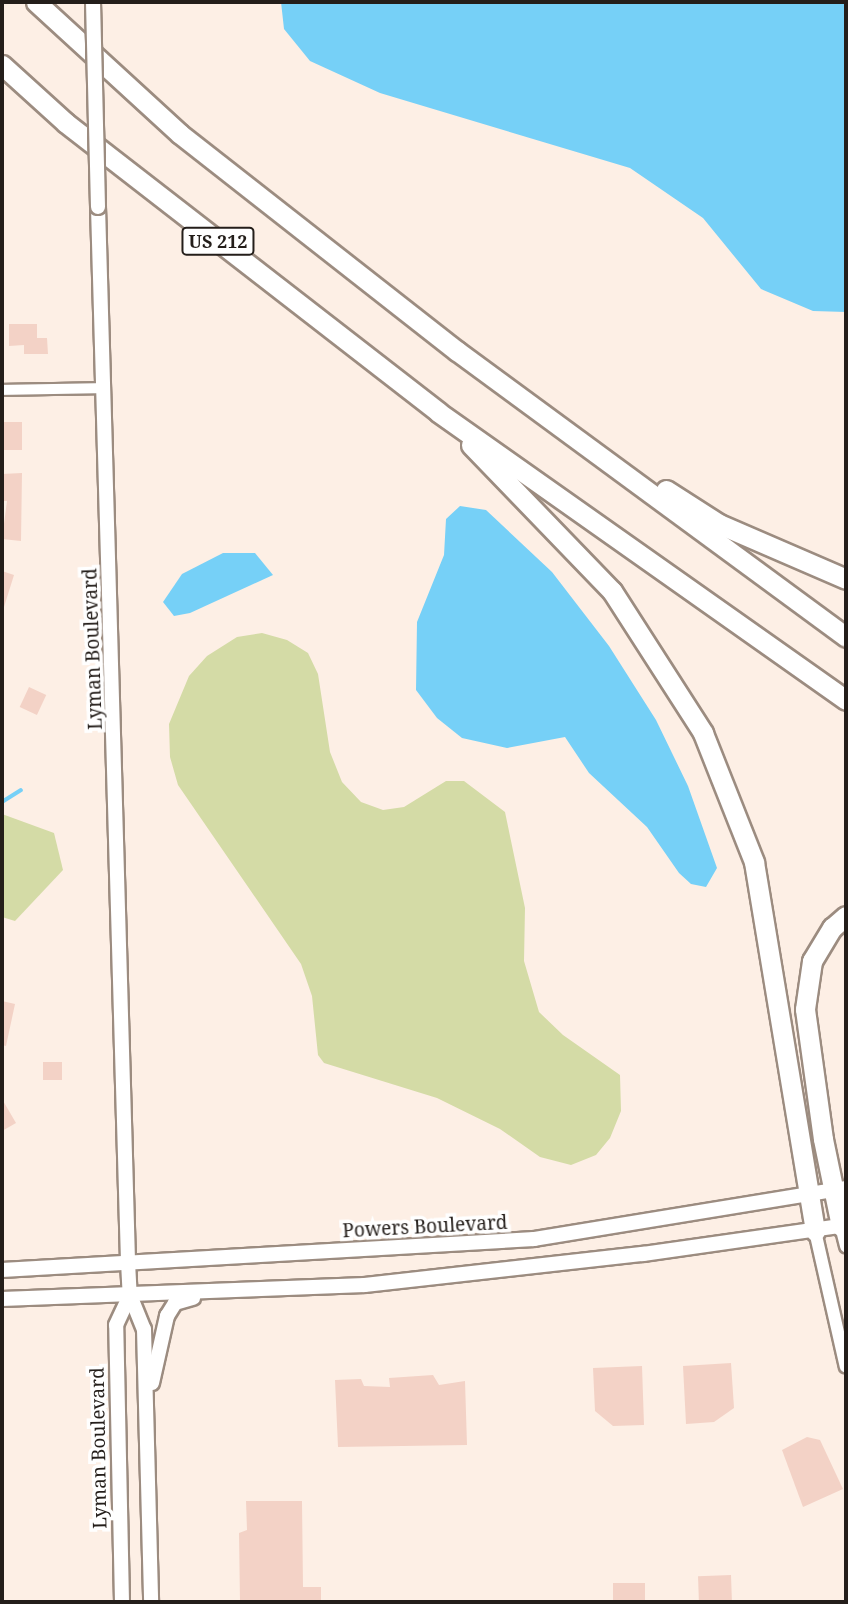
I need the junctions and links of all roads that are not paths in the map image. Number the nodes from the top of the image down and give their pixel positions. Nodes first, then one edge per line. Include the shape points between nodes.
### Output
1 (36, 2) edge
2 (93, 2) edge
3 (2, 65) edge
4 (457, 351) junction
5 (104, 388) junction
6 (2, 390) edge
7 (438, 412) junction
8 (846, 579) edge
9 (846, 637) edge
10 (846, 700) edge
11 (846, 916) edge
12 (839, 1189) edge
13 (810, 1192) junction
14 (844, 1225) edge
15 (815, 1231) junction
16 (846, 1246) edge
17 (128, 1262) junction
18 (2, 1270) edge
19 (222, 1292) junction
20 (130, 1295) junction
21 (2, 1299) edge
22 (846, 1367) edge
23 (146, 1419) junction
24 (122, 1602) edge
25 (152, 1602) edge

1 - 4 highway, US 212 via 180,134
2 - 5 main road, Lyman Boulevard, bridge
3 - 7 highway, US 212 via 66,123
4 - 8 highway via 719,524
4 - 9 highway, US 212
5 - 6 street
5 - 17 main road, Lyman Boulevard
7 - 10 highway, US 212
7 - 13 highway via 612,591 703,733 754,862
11 - 12 highway via 832,928 812,961 806,1009
12 - 13 main road, Powers Boulevard
12 - 14 highway
13 - 15 highway
13 - 17 main road, Powers Boulevard via 534,1239
14 - 15 main road
14 - 16 street
15 - 19 main road via 379,1283
15 - 22 street
17 - 18 main road, Powers Boulevard
17 - 20 main road, Lyman Boulevard
19 - 20 main road
19 - 23 main road via 175,1303 167,1316
20 - 21 main road
20 - 23 main road, Lyman Boulevard via 144,1329
20 - 24 main road, Lyman Boulevard via 116,1325
23 - 25 main road, Lyman Boulevard

